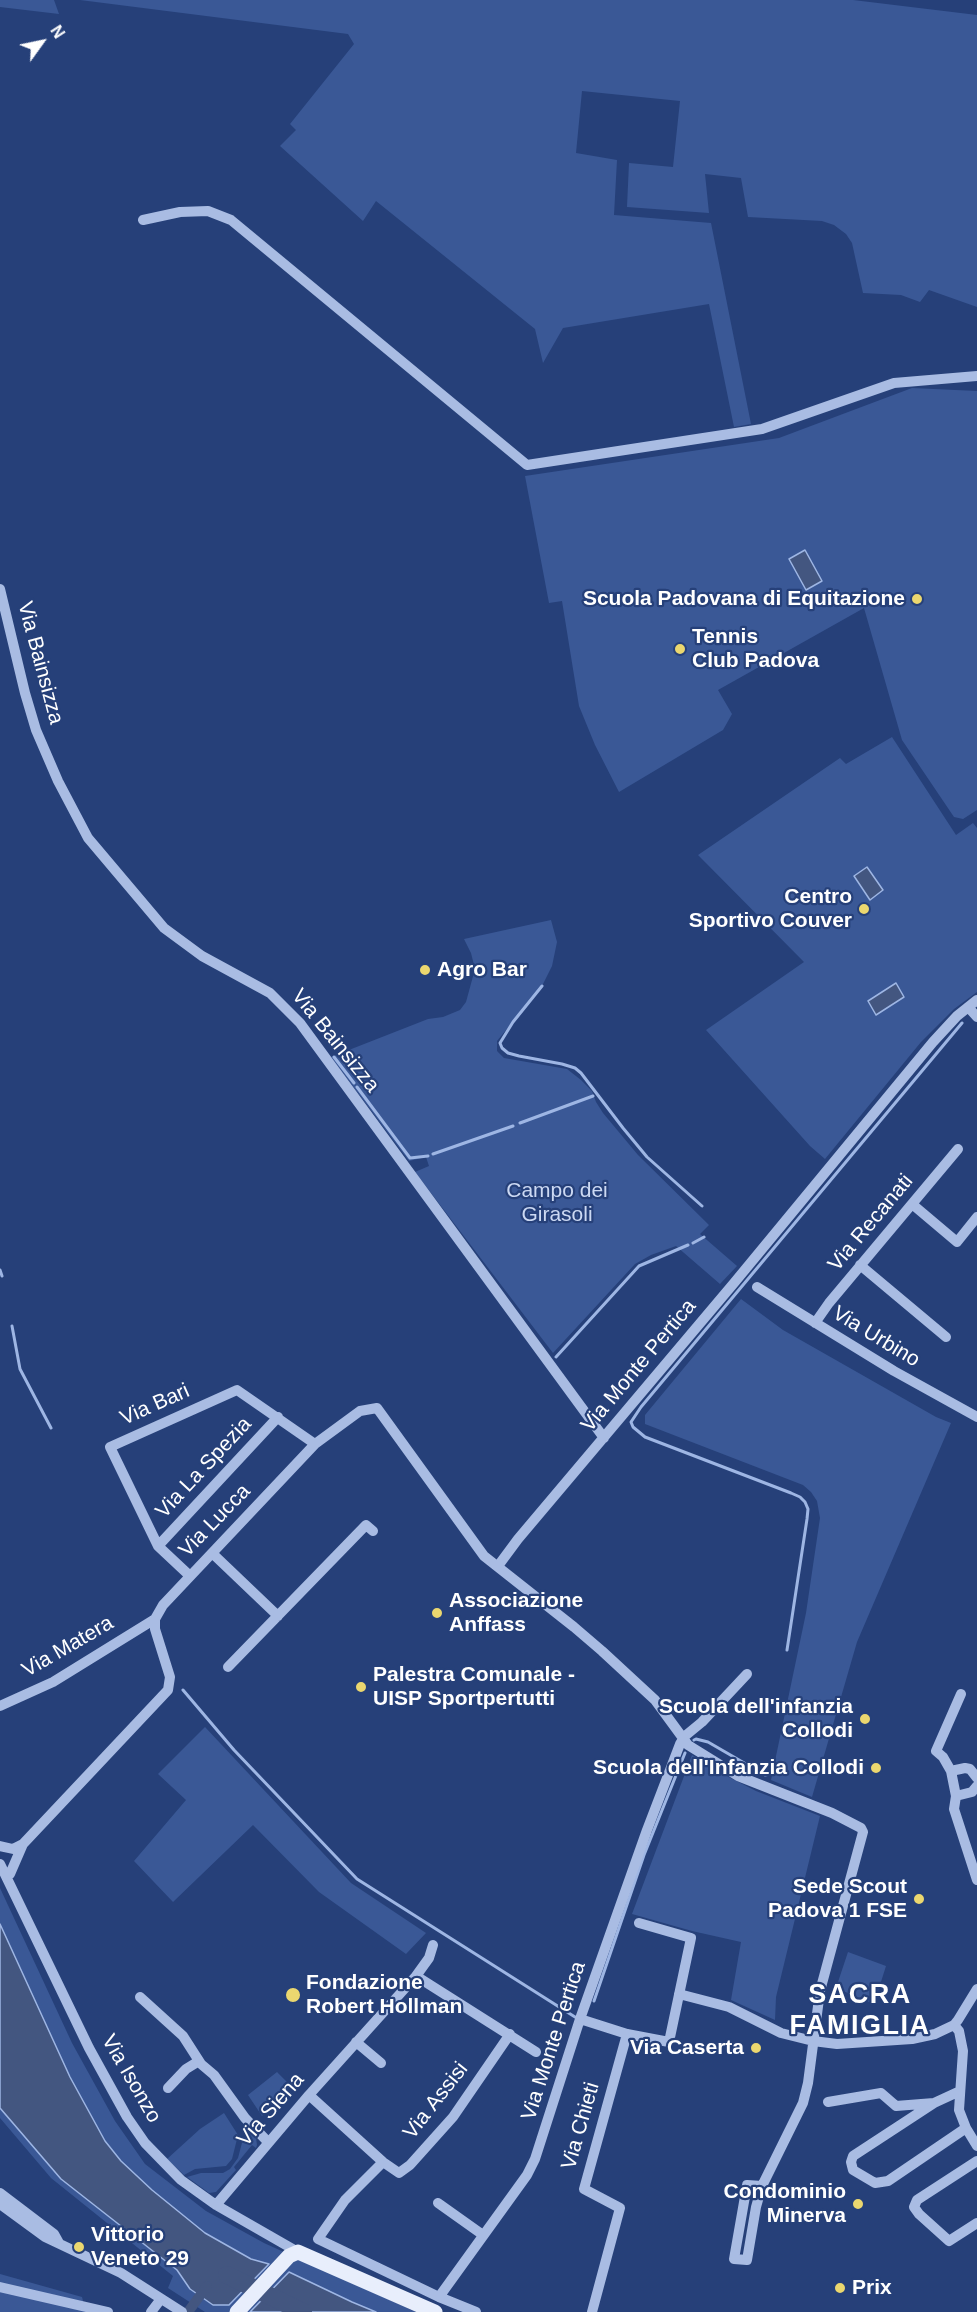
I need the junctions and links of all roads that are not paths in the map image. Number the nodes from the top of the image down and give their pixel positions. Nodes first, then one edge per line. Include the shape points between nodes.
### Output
1 (143, 220) dead end
2 (977, 376) edge
3 (0, 589) edge
4 (973, 1004) edge
5 (977, 1017) edge
6 (958, 1149) dead end
7 (912, 1204) junction
8 (977, 1217) edge
9 (957, 1242) junction
10 (966, 1250) dead end
11 (860, 1264) junction
12 (758, 1287) dead end
13 (815, 1323) junction
14 (946, 1337) dead end
15 (278, 1417) junction
16 (977, 1417) edge
17 (604, 1438) junction
18 (315, 1444) junction
19 (372, 1531) dead end
20 (158, 1546) junction
21 (212, 1553) junction
22 (498, 1566) junction
23 (190, 1576) junction
24 (278, 1616) junction
25 (155, 1619) junction
26 (228, 1668) dead end
27 (747, 1674) dead end
28 (961, 1694) dead end
29 (0, 1706) edge
30 (683, 1740) junction
31 (951, 1771) junction
32 (977, 1778) edge
33 (977, 1786) edge
34 (956, 1796) junction
35 (23, 1844) junction
36 (0, 1846) edge
37 (0, 1864) edge
38 (6, 1876) junction
39 (977, 1880) edge
40 (639, 1923) dead end
41 (433, 1945) dead end
42 (416, 1976) junction
43 (977, 1989) edge
44 (679, 1994) junction
45 (140, 1997) dead end
46 (580, 2019) junction
47 (956, 2023) junction
48 (510, 2034) junction
49 (627, 2034) junction
50 (813, 2041) junction
51 (356, 2042) junction
52 (536, 2052) dead end
53 (199, 2061) junction
54 (381, 2063) dead end
55 (168, 2088) dead end
56 (960, 2091) junction
57 (309, 2095) junction
58 (828, 2102) dead end
59 (934, 2103) junction
60 (966, 2128) junction
61 (268, 2142) junction
62 (977, 2146) edge
63 (977, 2161) edge
64 (383, 2162) junction
65 (762, 2186) junction
66 (0, 2193) edge
67 (438, 2202) dead end
68 (0, 2204) edge
69 (216, 2205) junction
70 (977, 2223) edge
71 (483, 2235) junction
72 (61, 2245) junction
73 (292, 2255) junction
74 (0, 2287) edge
75 (439, 2297) junction
76 (164, 2301) junction
77 (108, 2312) edge
78 (151, 2312) edge
79 (182, 2312) edge
80 (237, 2312) edge
81 (435, 2312) edge
82 (476, 2312) edge
83 (592, 2312) edge

1 - 2 street via 208,211 231,220 527,465 762,429 894,383
3 - 17 street, Via Bainsizza via 36,730 88,838 164,928 202,956 270,993 300,1023
4 - 5 street
4 - 17 street, Via Monte Pertica via 933,1042
6 - 7 street, Via Recanati
7 - 9 street
7 - 11 street, Via Recanati
8 - 9 street
9 - 10 street
11 - 13 street, Via Recanati
11 - 14 street
12 - 13 street, Via Urbino
13 - 16 street, Via Urbino
15 - 18 street, Via Bari
15 - 20 street, Via La Spezia
15 - 20 street, Via Bari via 237,1390 110,1447
17 - 22 street, Via Monte Pertica
18 - 21 street, Via Lucca
18 - 22 street, Via Lucca via 360,1412 377,1408 484,1556
19 - 24 street via 366,1525
20 - 23 street, Via Bari
21 - 23 street, Via Lucca
21 - 24 street
22 - 30 street via 655,1700
23 - 25 street, Via Lucca
24 - 26 street
25 - 29 street, Via Matera via 53,1682
25 - 35 street via 170,1677 168,1690
27 - 30 street, Via Monte Pertica
28 - 31 street via 936,1751
30 - 46 street, Via Monte Pertica
30 - 50 street via 738,1776 832,1813 863,1832 820,1991
31 - 32 street via 970,1769
31 - 34 street
33 - 34 street via 972,1792
34 - 39 street via 954,1809
35 - 36 street via 13,1849
35 - 38 street
37 - 38 street, Via Isonzo
38 - 69 street, Via Isonzo via 127,2117 145,2143 181,2180
40 - 44 street via 691,1938
41 - 42 street, Via Siena via 429,1959
42 - 48 street
42 - 51 street, Via Siena
43 - 47 street
44 - 49 street via 669,2042
44 - 50 street via 729,2007 781,2033
45 - 53 street via 183,2036
46 - 49 street
46 - 71 street, Via Monte Pertica via 535,2159
47 - 50 street via 935,2034 912,2039 864,2043
47 - 56 street via 963,2051
48 - 52 street
48 - 64 street, Via Assisi via 453,2117 410,2165 399,2173
49 - 83 street, Via Chieti via 584,2189 620,2208
50 - 65 street via 803,2103
51 - 54 street
51 - 57 street, Via Siena
53 - 55 street
53 - 61 street
56 - 59 street
56 - 60 street via 959,2110
57 - 61 street, Via Siena
57 - 64 street
58 - 59 street via 881,2093 896,2106
59 - 60 street via 853,2156 853,2170 875,2183 888,2181
60 - 62 street
61 - 69 street, Via Siena
63 - 70 street via 917,2200 914,2207 949,2241
64 - 75 street via 345,2200 318,2239
65 - 65 street via 747,2185 734,2259 747,2260
66 - 72 street via 54,2234
67 - 71 street
68 - 72 street
69 - 73 street, Via Isonzo
71 - 75 street, Via Monte Pertica
72 - 76 street via 121,2273
73 - 80 main road
73 - 81 main road, Via Isonzo
74 - 77 street
75 - 82 street
76 - 78 street
76 - 79 street

